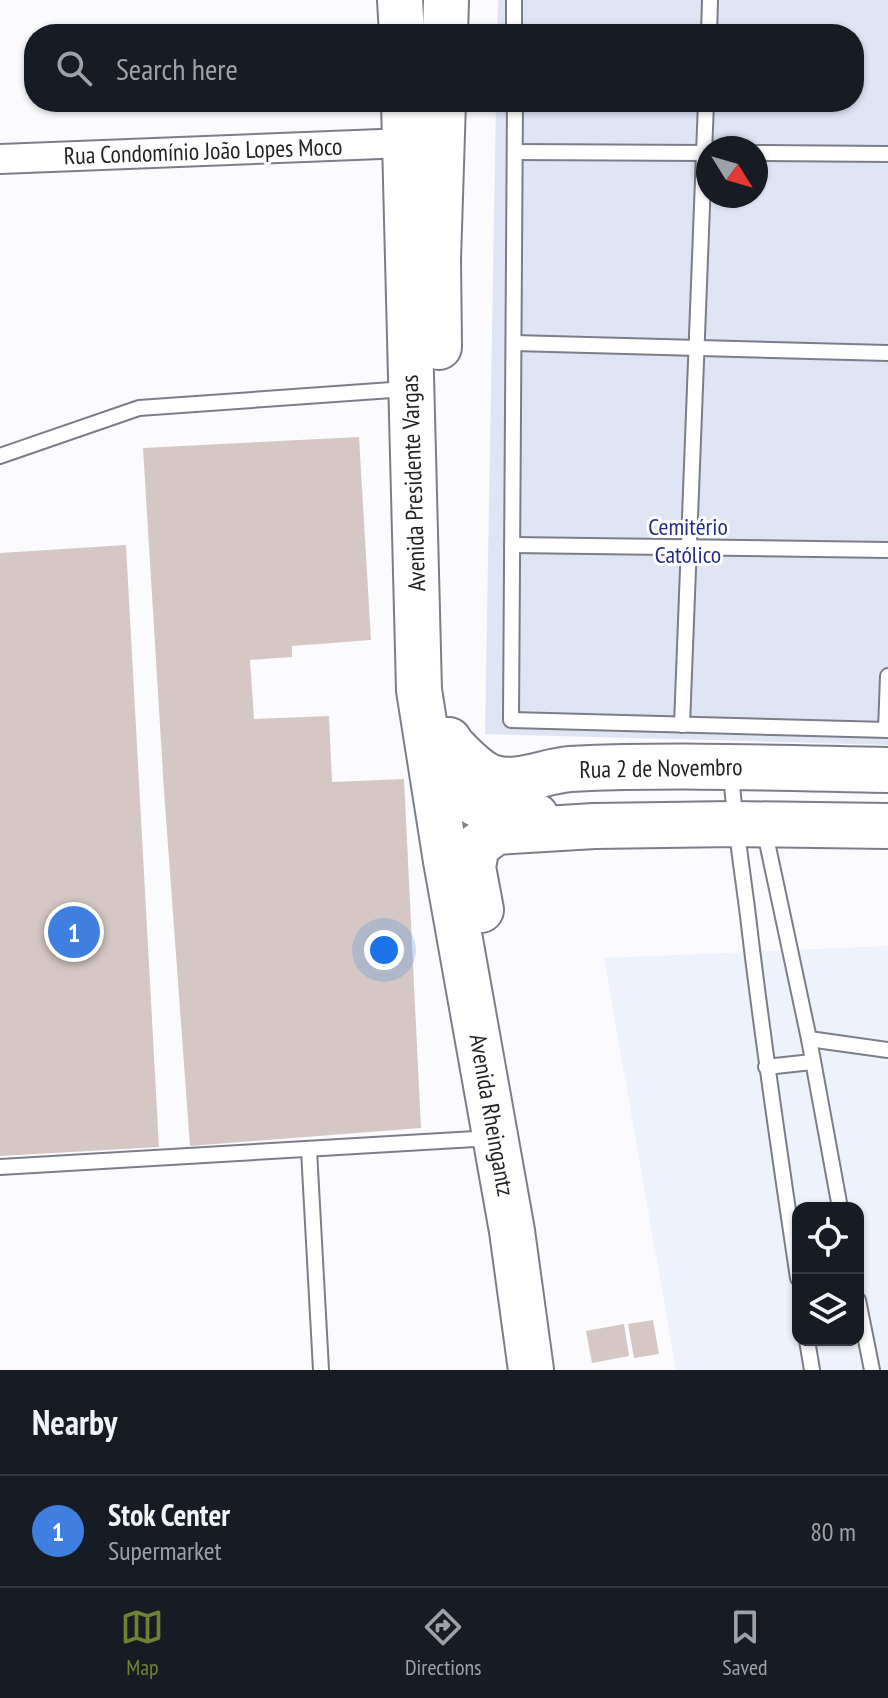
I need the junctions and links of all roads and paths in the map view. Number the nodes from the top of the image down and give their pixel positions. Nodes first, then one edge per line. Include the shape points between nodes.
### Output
1 (400, 0) edge
2 (446, 0) edge
3 (514, 0) edge
4 (710, 0) edge
5 (401, 24) edge
6 (445, 24) edge
7 (514, 24) edge
8 (709, 24) edge
9 (443, 112) edge
10 (515, 112) edge
11 (706, 112) edge
12 (405, 123) edge
13 (706, 136) edge
14 (515, 152) junction
15 (696, 153) edge
16 (768, 153) edge
17 (888, 154) edge
18 (0, 159) edge
19 (703, 208) edge
20 (514, 343) junction
21 (697, 348) junction
22 (888, 353) edge
23 (410, 389) junction
24 (0, 456) edge
25 (512, 545) junction
26 (689, 547) junction
27 (888, 550) edge
28 (888, 676) edge
29 (682, 725) junction
30 (449, 742) junction
31 (887, 743) edge
32 (731, 767) junction
33 (749, 824) junction
34 (594, 826) junction
35 (888, 826) edge
36 (460, 864) junction
37 (809, 1039) junction
38 (888, 1050) edge
39 (812, 1062) junction
40 (766, 1067) junction
41 (508, 1136) junction
42 (309, 1150) junction
43 (0, 1167) edge
44 (839, 1202) edge
45 (524, 1227) junction
46 (797, 1274) edge
47 (864, 1330) edge
48 (808, 1346) edge
49 (321, 1370) edge
50 (531, 1370) edge
51 (561, 1370) edge
52 (812, 1370) edge
53 (872, 1370) edge

1 - 5 main road
2 - 6 main road
3 - 7 lane
4 - 8 lane
9 - 30 main road, Avenida Presidente Vargas via 438,260
10 - 14 lane
11 - 13 lane
12 - 18 street, Rua Condomínio João Lopes Moco
12 - 23 main road, Avenida Presidente Vargas
14 - 15 lane
14 - 20 lane
16 - 17 lane
19 - 21 lane
20 - 21 lane
20 - 25 lane
21 - 22 lane
21 - 26 lane
23 - 24 lane via 139,408
23 - 36 main road, Avenida Presidente Vargas via 419,690
25 - 26 lane
25 - 29 lane via 511,720
26 - 27 lane
26 - 29 lane
28 - 31 lane
29 - 31 lane
30 - 32 main road, Rua 2 de Novembro via 491,777 513,780 566,769
30 - 34 main road, Avenida Presidente Vargas via 454,777 474,803 506,814
31 - 32 main road, Rua 2 de Novembro
32 - 33 lane
33 - 34 main road
33 - 35 main road
33 - 37 lane
33 - 40 lane via 741,861
34 - 36 main road via 496,832
36 - 41 main road, Avenida Rheingantz
37 - 38 lane
37 - 39 lane
39 - 40 lane
39 - 44 lane
40 - 46 lane
41 - 42 lane
41 - 45 main road, Avenida Rheingantz
41 - 45 main road
42 - 43 lane
42 - 49 lane
45 - 50 main road, Avenida Rheingantz
45 - 51 main road, Avenida Rheingantz
47 - 53 lane
48 - 52 lane

